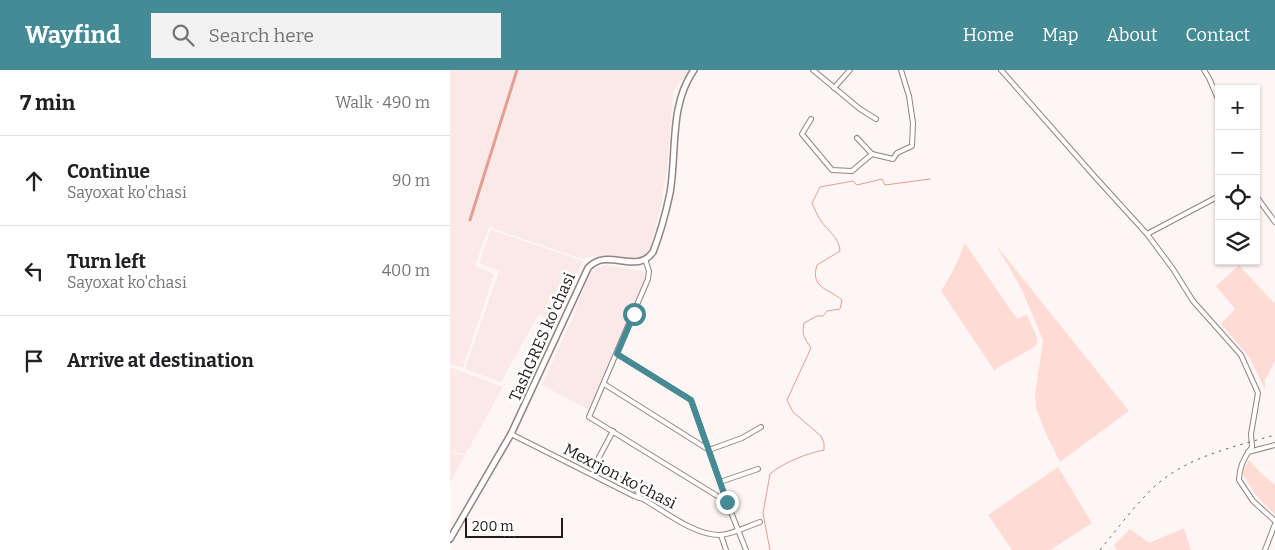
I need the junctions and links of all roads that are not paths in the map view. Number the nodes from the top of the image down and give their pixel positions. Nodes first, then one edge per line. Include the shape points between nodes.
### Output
1 (694, 70) edge
2 (850, 70) edge
3 (901, 70) edge
4 (1001, 70) edge
5 (1204, 70) edge
6 (816, 71) edge
7 (834, 88) junction
8 (1215, 92) edge
9 (811, 119) dead end
10 (876, 119) dead end
11 (857, 138) dead end
12 (872, 154) junction
13 (1215, 198) edge
14 (1260, 201) edge
15 (1275, 222) edge
16 (1147, 234) junction
17 (645, 259) junction
18 (617, 354) junction
19 (604, 384) junction
20 (761, 426) dead end
21 (613, 431) junction
22 (510, 434) junction
23 (1275, 445) edge
24 (709, 450) junction
25 (1248, 452) junction
26 (758, 469) dead end
27 (720, 482) junction
28 (639, 498) junction
29 (727, 502) junction
30 (1275, 520) edge
31 (760, 522) dead end
32 (1275, 524) edge
33 (738, 529) junction
34 (720, 535) junction
35 (450, 539) edge
36 (726, 550) edge
37 (746, 550) edge
38 (1265, 550) edge

1 - 17 main road via 681,98 668,201 654,250
2 - 7 street
3 - 12 street via 913,123 912,146 897,153 893,159
4 - 16 street
5 - 8 street
6 - 7 street
7 - 10 street
9 - 12 street via 802,134 832,170 852,171
11 - 12 street
13 - 16 street
14 - 15 street
16 - 25 street via 1193,301 1241,355 1256,386 1252,447
17 - 18 street via 648,279
17 - 22 main road, TashGRES ko'chasi via 633,262 602,259 588,268
18 - 19 street
18 - 24 street via 691,400
19 - 21 street via 589,417
19 - 24 street
20 - 24 street via 742,438
21 - 28 street via 596,463 638,491
21 - 29 street
22 - 28 street, Mexrjon ko'chasi
22 - 35 main road, TashGRES ko'chasi
23 - 25 street
24 - 27 street
25 - 30 street via 1241,466 1240,480 1253,501
26 - 27 street
27 - 29 street
28 - 34 street, Mexrjon ko'chasi via 690,527 706,534
29 - 33 street
31 - 33 street
32 - 38 street
33 - 34 street
33 - 37 street
34 - 36 street

